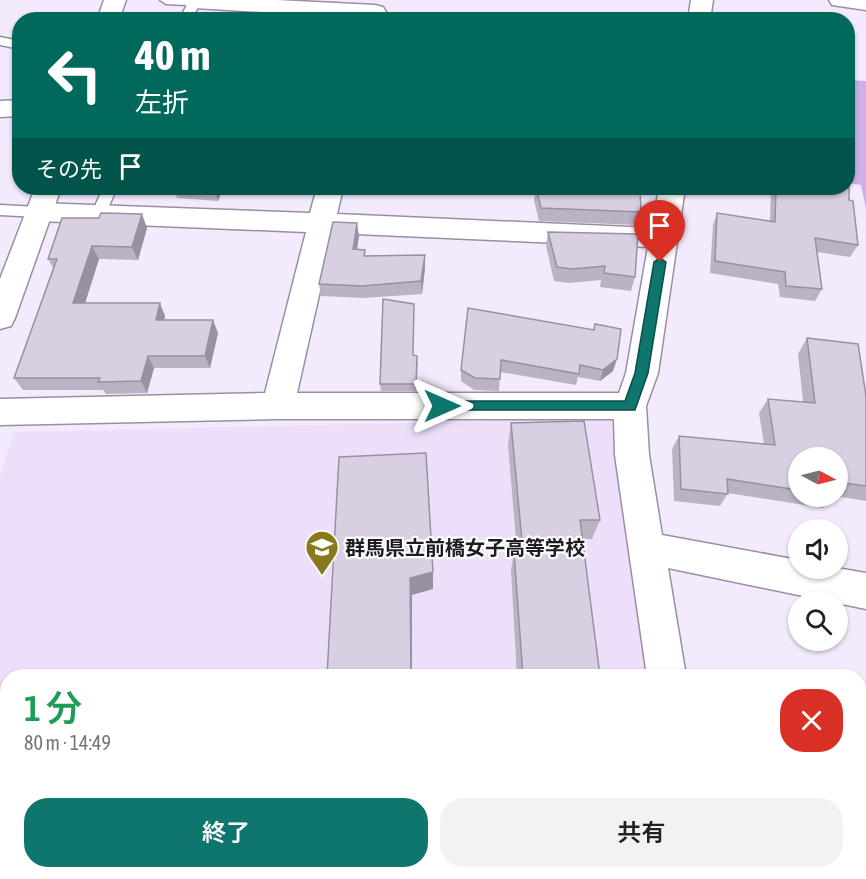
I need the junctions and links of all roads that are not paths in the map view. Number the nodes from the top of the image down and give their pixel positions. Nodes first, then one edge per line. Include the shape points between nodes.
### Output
1 (166, 0) edge
2 (840, 0) edge
3 (866, 4) edge
4 (192, 7) edge
5 (376, 11) edge
6 (107, 195) edge
7 (328, 195) edge
8 (671, 195) edge
9 (44, 200) edge
10 (0, 210) edge
11 (98, 215) junction
12 (321, 224) junction
13 (664, 240) junction
14 (0, 318) edge
15 (278, 406) junction
16 (630, 406) junction
17 (0, 412) edge
18 (646, 550) junction
19 (866, 591) edge
20 (665, 669) edge

1 - 4 lane
2 - 3 street
4 - 5 street
6 - 11 lane
7 - 12 street
8 - 13 street
9 - 10 lane
9 - 11 street
9 - 14 street
11 - 12 street
12 - 13 street via 643,236
12 - 15 street
13 - 16 street via 642,373
15 - 16 street
15 - 17 street
16 - 18 street via 632,455
18 - 19 street via 675,552
18 - 20 street

